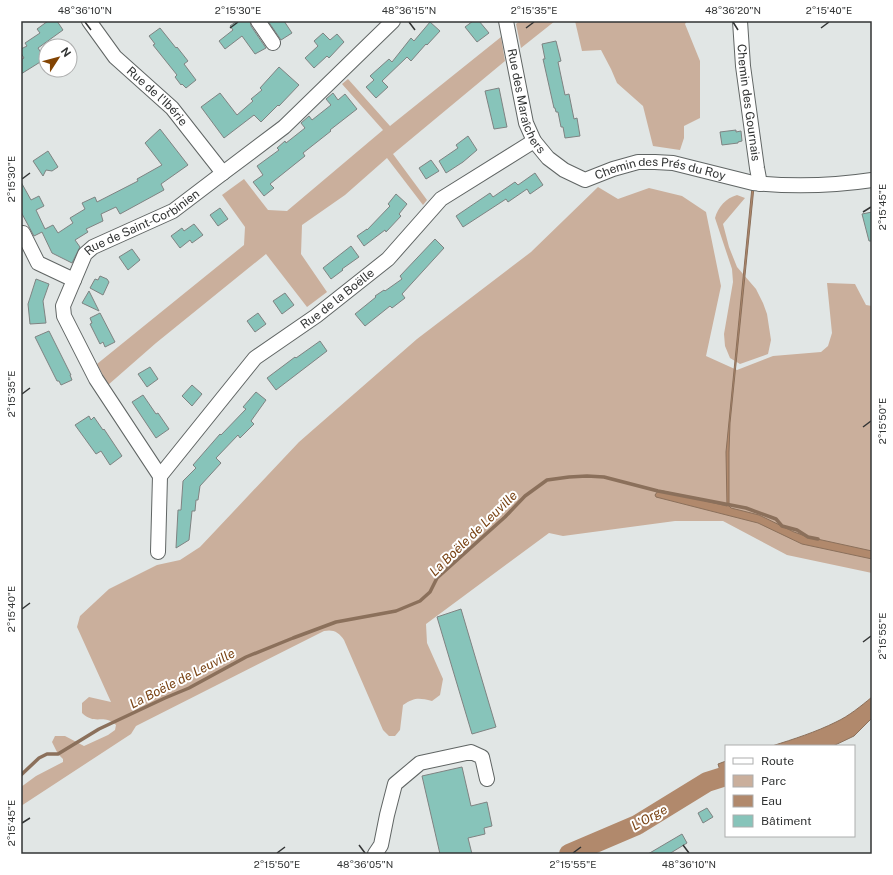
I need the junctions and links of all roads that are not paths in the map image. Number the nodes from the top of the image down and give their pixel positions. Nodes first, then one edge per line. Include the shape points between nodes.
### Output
1 (89, 21) edge
2 (258, 21) edge
3 (393, 21) edge
4 (506, 21) edge
5 (740, 21) edge
6 (274, 43) dead end
7 (534, 142) junction
8 (564, 170) joint
9 (223, 173) junction
10 (872, 180) edge
11 (760, 184) junction
12 (23, 233) dead end
13 (74, 280) junction
14 (160, 476) junction
15 (158, 552) dead end
16 (487, 779) dead end
17 (375, 854) edge

1 - 9 street, Rue de l'Ibérie via 115,57 172,108
2 - 6 street
3 - 9 street, Rue de Saint-Corbinien via 284,127
4 - 7 street, Rue des Maraîchers via 526,123
5 - 11 street, Chemin des Gournais via 743,66
7 - 8 street, Rue des Maraîchers via 548,158
7 - 14 street, Rue de la Boëlle via 441,200 388,259 316,316 255,358
8 - 11 street, Chemin des Prés du Roy via 586,180 638,162 656,162
9 - 13 street, Rue de Saint-Corbinien via 173,211 93,247 85,254
10 - 11 street, Chemin des Prés du Roy via 789,186
12 - 13 street via 38,263
13 - 14 street, Rue de Saint-Corbinien via 63,306 64,316 96,379
14 - 15 street
16 - 17 street via 482,757 471,752 420,763 395,784 381,845

